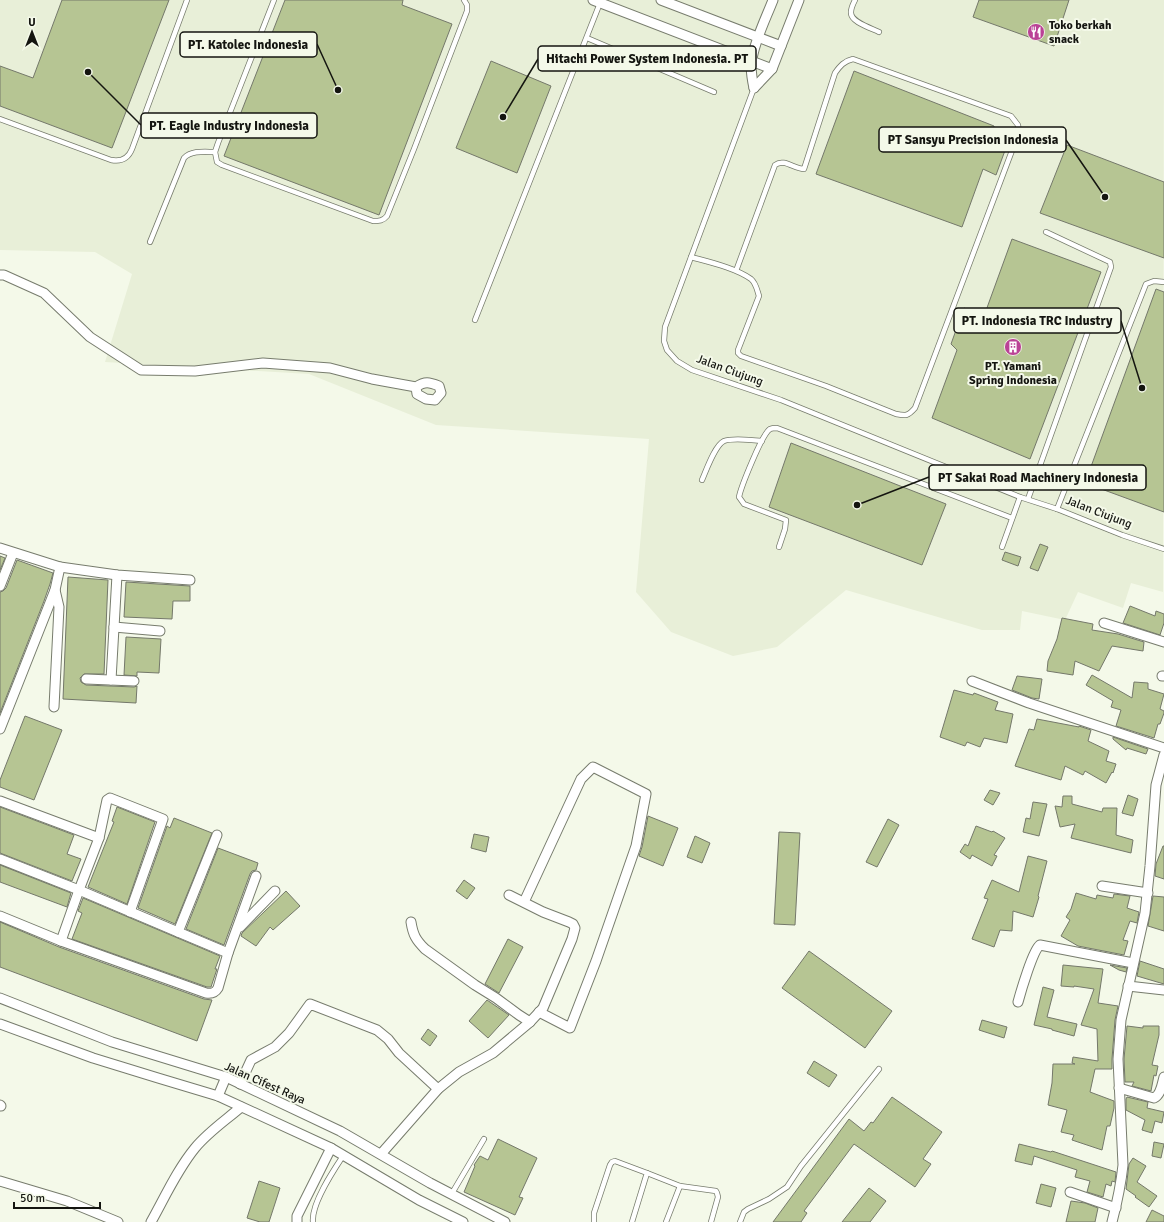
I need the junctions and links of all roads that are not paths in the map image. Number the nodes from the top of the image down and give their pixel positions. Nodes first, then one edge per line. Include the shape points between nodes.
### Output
1 (187, 0) edge
2 (274, 0) edge
3 (464, 0) edge
4 (661, 0) edge
5 (773, 0) edge
6 (799, 0) edge
7 (855, 0) edge
8 (597, 1) edge
9 (878, 32) dead end
10 (759, 37) junction
11 (587, 38) junction
12 (781, 46) junction
13 (751, 60) junction
14 (772, 69) junction
15 (754, 88) junction
16 (714, 92) dead end
17 (0, 119) edge
18 (215, 152) junction
19 (1046, 232) dead end
20 (150, 242) dead end
21 (691, 256) junction
22 (736, 271) junction
23 (0, 275) edge
24 (1164, 282) edge
25 (475, 320) dead end
26 (416, 387) dead end
27 (762, 441) junction
28 (702, 480) dead end
29 (1020, 497) junction
30 (1028, 499) junction
31 (1057, 509) junction
32 (1012, 518) junction
33 (779, 547) dead end
34 (1002, 547) dead end
35 (0, 548) edge
36 (1164, 548) edge
37 (13, 553) junction
38 (60, 567) junction
39 (117, 575) junction
40 (190, 580) dead end
41 (0, 586) edge
42 (55, 590) junction
43 (1104, 623) dead end
44 (114, 627) junction
45 (160, 631) dead end
46 (1164, 642) edge
47 (86, 678) dead end
48 (111, 680) junction
49 (134, 681) dead end
50 (972, 681) dead end
51 (54, 707) dead end
52 (0, 729) edge
53 (1164, 748) edge
54 (1164, 755) edge
55 (0, 801) edge
56 (217, 835) dead end
57 (99, 838) junction
58 (0, 859) edge
59 (256, 876) dead end
60 (1102, 886) dead end
61 (79, 890) junction
62 (275, 891) dead end
63 (1148, 893) junction
64 (509, 895) dead end
65 (524, 902) junction
66 (130, 912) junction
67 (0, 916) edge
68 (411, 922) dead end
69 (237, 929) junction
70 (178, 932) junction
71 (62, 941) junction
72 (228, 953) junction
73 (1133, 963) junction
74 (1128, 986) junction
75 (1164, 990) edge
76 (0, 998) edge
77 (1018, 1002) dead end
78 (539, 1012) junction
79 (530, 1022) junction
80 (0, 1024) edge
81 (879, 1069) dead end
82 (226, 1077) junction
83 (1164, 1077) edge
84 (240, 1084) junction
85 (1119, 1088) junction
86 (438, 1089) junction
87 (218, 1096) junction
88 (241, 1107) junction
89 (484, 1139) dead end
90 (330, 1148) junction
91 (381, 1154) junction
92 (343, 1156) junction
93 (647, 1173) junction
94 (0, 1181) edge
95 (680, 1186) junction
96 (1070, 1192) dead end
97 (451, 1195) junction
98 (1116, 1208) junction
99 (118, 1222) edge
100 (151, 1222) edge
101 (296, 1222) edge
102 (313, 1222) edge
103 (463, 1222) edge
104 (505, 1222) edge
105 (594, 1222) edge
106 (632, 1222) edge
107 (666, 1222) edge
108 (711, 1222) edge
109 (740, 1222) edge
110 (1112, 1222) edge

1 - 17 lane via 132,150 123,160 111,160
2 - 18 lane
3 - 18 lane via 467,11 414,150 384,220 373,220 217,162
4 - 10 street
5 - 10 street
6 - 12 street
7 - 9 lane via 851,17 854,21
8 - 11 lane
8 - 13 street
10 - 12 street
10 - 13 street
11 - 16 lane
11 - 25 lane
12 - 14 street
13 - 14 street
13 - 15 street
14 - 15 street, Jalan Ciujung
15 - 21 lane, Jalan Ciujung
18 - 20 lane via 193,153 184,158
19 - 30 lane via 1110,262 1111,267
21 - 22 lane
21 - 29 lane, Jalan Ciujung via 665,327 664,342 667,350 677,361 692,370 781,400
22 - 22 lane via 775,165 783,162 804,169 835,73 846,61 853,59 1011,116 1018,125 1019,132 915,408 909,414 896,414 741,356 738,350 759,296 751,280
23 - 26 street via 44,293 90,337 141,370 195,371 263,363 330,368
24 - 31 lane via 1154,281 1146,284
27 - 28 lane via 724,441 719,445
27 - 32 lane via 770,429 785,430
27 - 33 lane via 739,497 744,504 786,520
29 - 30 lane, Jalan Ciujung
29 - 32 lane
30 - 31 lane, Jalan Ciujung
31 - 36 lane, Jalan Ciujung via 1122,535
32 - 34 lane
35 - 37 street
37 - 38 street
37 - 41 street
38 - 39 street
38 - 42 street
39 - 40 street
39 - 44 street
42 - 51 street via 59,607
42 - 52 street
43 - 46 street
44 - 45 street
44 - 48 street
47 - 48 street
48 - 49 street
50 - 53 street
54 - 63 street via 1156,785
55 - 57 street
56 - 70 street
57 - 61 street
57 - 66 street via 108,798 163,819
58 - 61 street
59 - 69 street
60 - 63 street
61 - 66 street
61 - 71 street
62 - 69 street
63 - 73 street
64 - 65 street
65 - 78 street via 569,922 575,928 543,1008
65 - 78 street via 581,778 593,767 646,794 636,846 570,1028
66 - 70 street
67 - 71 street
68 - 79 street via 414,935 425,949
69 - 72 street
70 - 72 street
71 - 72 street via 210,993 216,992 218,988
73 - 74 street
73 - 77 street via 1040,945 1033,957
74 - 75 street
74 - 85 street via 1121,1020
76 - 82 street, Jalan Cifest Raya via 112,1042
78 - 79 street
79 - 86 street via 493,1053 459,1072
80 - 87 street via 93,1058
81 - 109 lane via 801,1166 788,1187 748,1209
82 - 84 street, Jalan Cifest Raya
82 - 87 street
83 - 85 street via 1159,1094 1154,1098
84 - 86 street via 251,1060 276,1047 310,1004 377,1030
84 - 91 street, Jalan Cifest Raya via 340,1131
85 - 98 street via 1123,1165
86 - 91 street
87 - 88 street
88 - 90 street
88 - 100 street via 195,1148
89 - 97 lane
90 - 92 street
90 - 101 street
91 - 97 street, Jalan Cifest Raya
92 - 102 lane via 321,1195
92 - 103 street
93 - 95 lane
93 - 105 lane via 612,1162 594,1213
93 - 106 lane
94 - 99 street via 67,1201
95 - 107 lane
95 - 108 lane via 716,1191 718,1198
96 - 98 street
97 - 104 street, Jalan Cifest Raya
98 - 110 street

